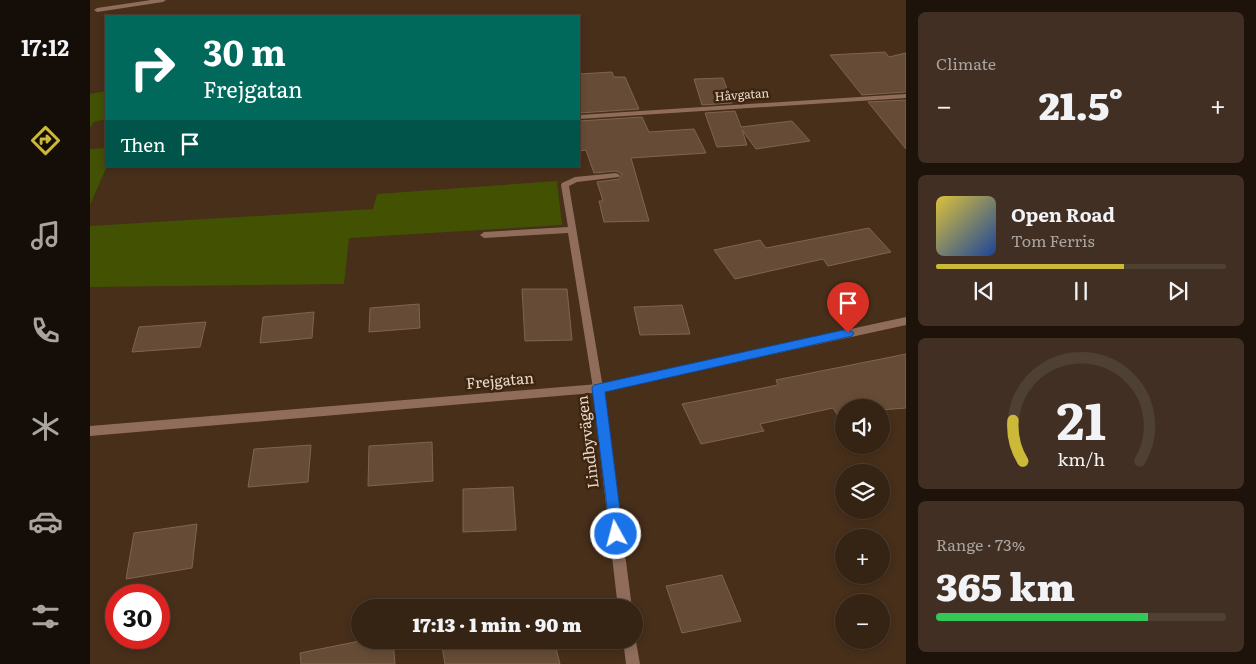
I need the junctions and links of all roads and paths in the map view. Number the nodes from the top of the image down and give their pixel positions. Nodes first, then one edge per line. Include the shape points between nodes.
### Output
1 (164, 0) edge
2 (97, 10) dead end
3 (906, 96) edge
4 (580, 117) edge
5 (616, 175) dead end
6 (572, 230) junction
7 (484, 235) dead end
8 (906, 320) edge
9 (598, 388) junction
10 (90, 431) edge
11 (624, 599) edge
12 (631, 649) edge
13 (633, 664) edge

1 - 2 street
3 - 4 street, Håvgatan
5 - 6 street, Lindbyvägen via 575,180 565,185
6 - 7 street
6 - 9 street, Lindbyvägen
8 - 9 street, Frejgatan
9 - 10 street, Frejgatan
9 - 11 street, Lindbyvägen
12 - 13 street

